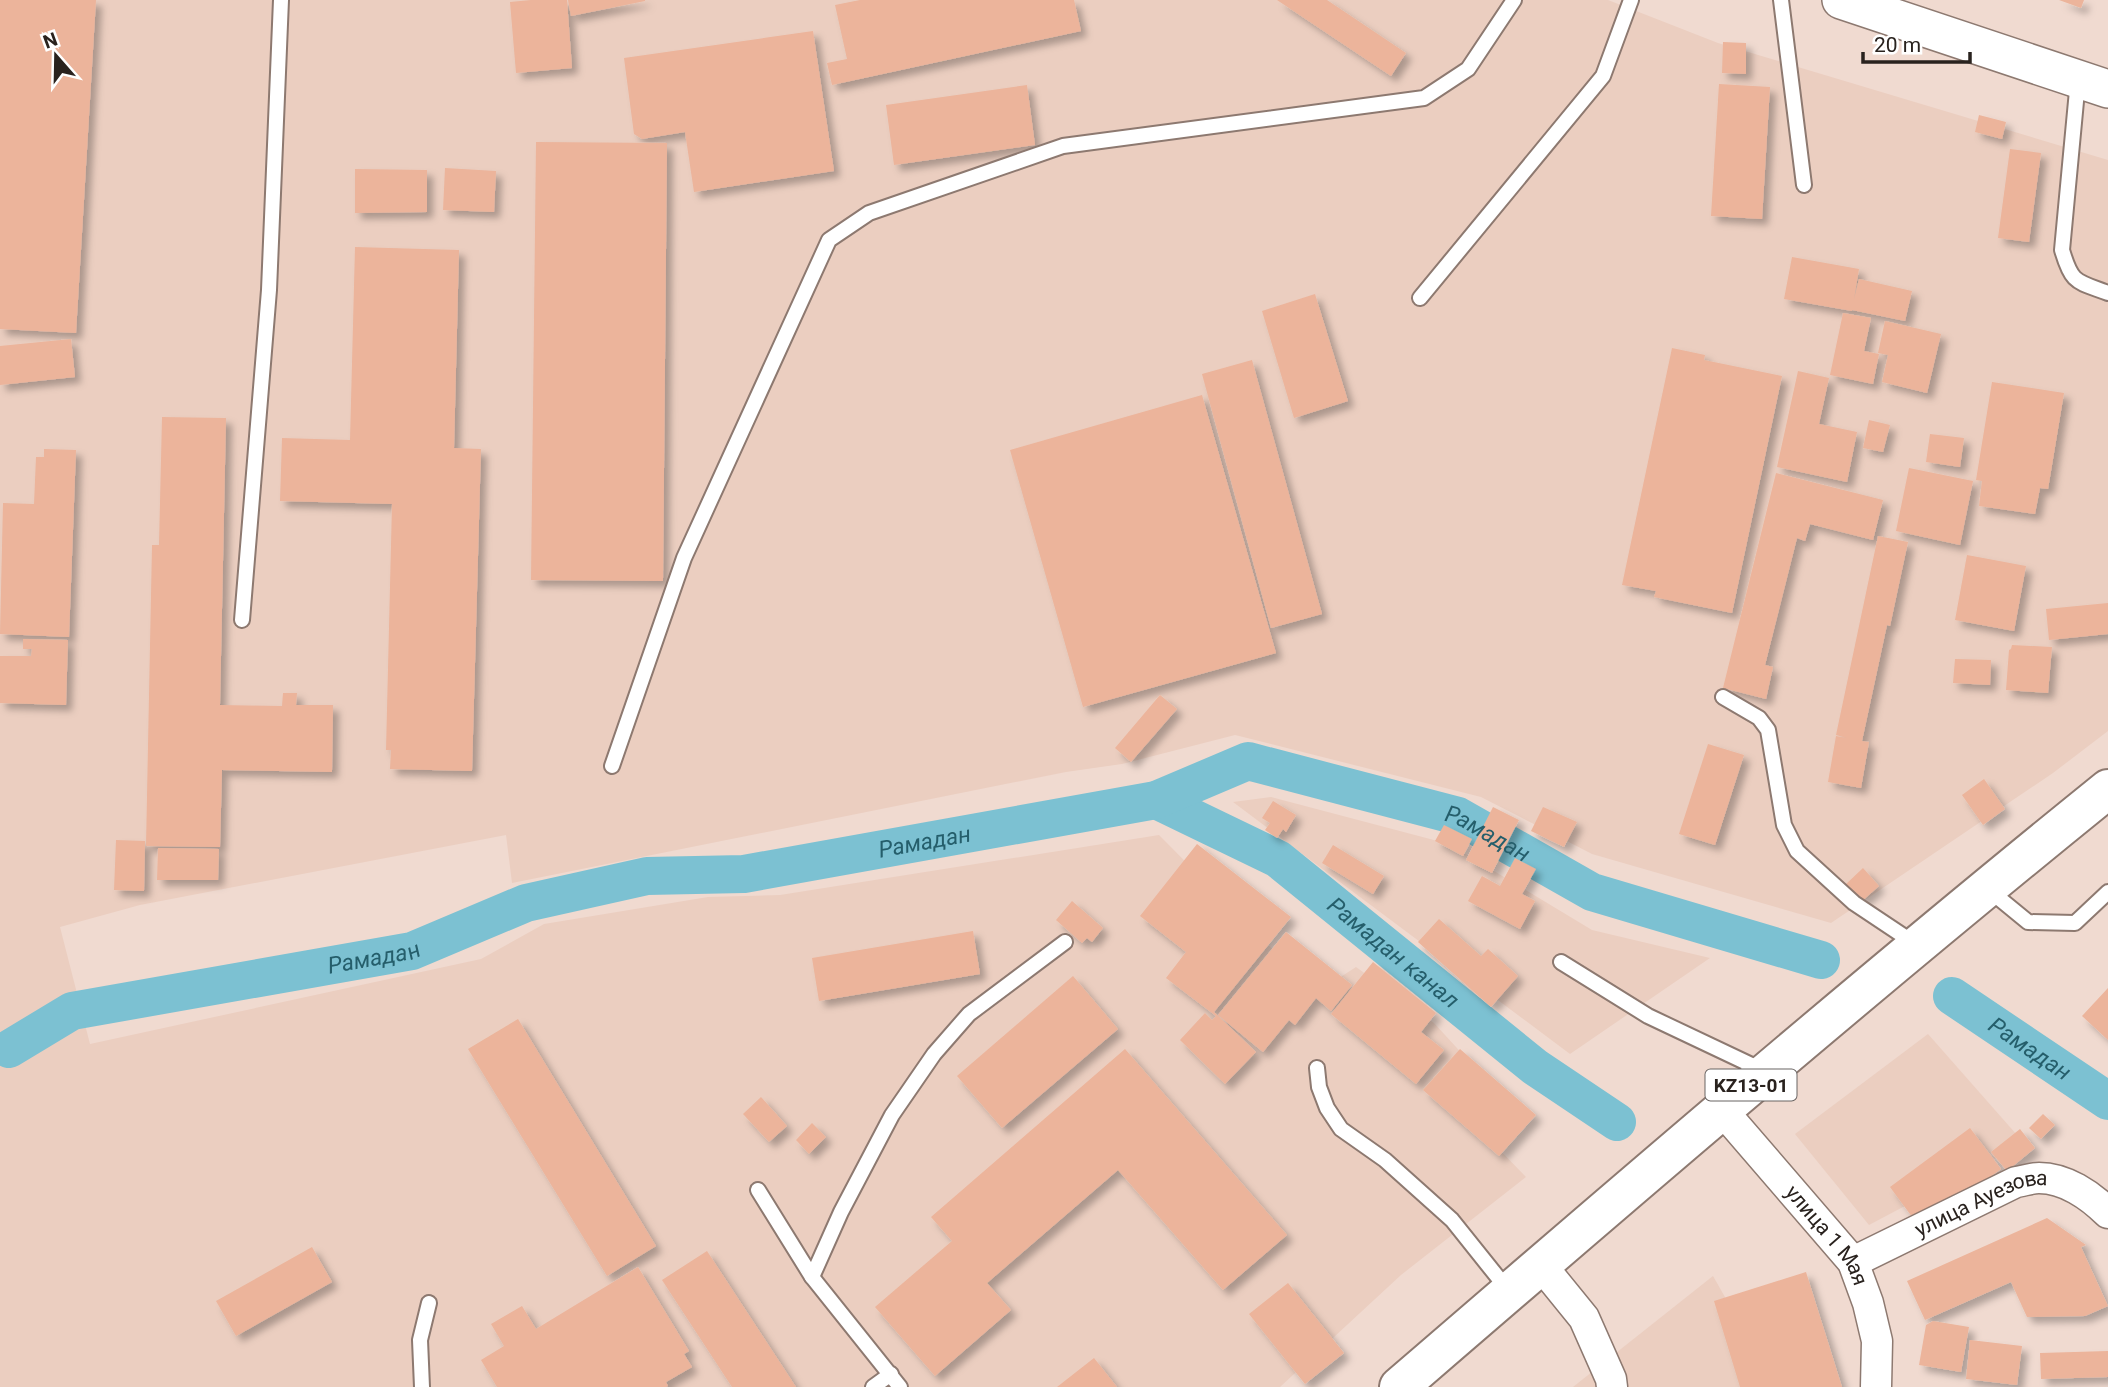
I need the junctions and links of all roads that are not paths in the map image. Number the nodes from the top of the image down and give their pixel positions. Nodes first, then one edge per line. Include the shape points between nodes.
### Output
1 (281, 0) edge
2 (1514, 0) edge
3 (1631, 0) edge
4 (1781, 0) edge
5 (1841, 0) edge
6 (2093, 83) edge
7 (1804, 185) dead end
8 (2108, 293) edge
9 (1420, 298) dead end
10 (242, 620) dead end
11 (1723, 697) dead end
12 (612, 766) dead end
13 (2108, 789) edge
14 (1986, 888) junction
15 (2108, 892) edge
16 (1065, 942) dead end
17 (1917, 945) junction
18 (1561, 962) dead end
19 (1317, 1068) dead end
20 (1767, 1072) junction
21 (1722, 1110) junction
22 (758, 1190) dead end
23 (2108, 1213) edge
24 (1853, 1262) junction
25 (1541, 1265) junction
26 (812, 1277) junction
27 (1509, 1292) junction
28 (429, 1303) dead end
29 (891, 1374) junction
30 (422, 1387) edge
31 (873, 1387) edge
32 (900, 1387) edge
33 (1399, 1387) edge
34 (1612, 1387) edge
35 (1876, 1387) edge

1 - 10 lane via 269,290
2 - 12 lane via 1468,69 1424,98 1063,146 869,213 829,240 684,558
3 - 9 lane via 1603,76
4 - 7 lane
5 - 6 street
6 - 8 lane via 2062,250 2069,272 2079,283
11 - 17 lane via 1759,718 1768,730 1784,825 1797,851 1854,902
13 - 14 highway, KZ13-01
14 - 15 lane via 2028,922 2075,923
14 - 17 highway, KZ13-01
16 - 26 lane via 970,1014 934,1054 892,1115
17 - 20 highway, KZ13-01
18 - 20 lane via 1648,1016
19 - 27 lane via 1327,1108 1341,1129 1385,1160 1451,1220
20 - 21 highway, KZ13-01
21 - 24 street, улица 1 Мая
21 - 25 highway, KZ13-01
22 - 26 lane
23 - 24 street, улица Ауезова via 2064,1183 2039,1178 2017,1182
24 - 35 street, улица 1 Мая via 1877,1341
25 - 27 highway, KZ13-01
25 - 34 street via 1584,1318
26 - 29 lane
27 - 33 highway, KZ13-01
28 - 30 lane via 420,1340
29 - 31 lane
29 - 32 lane

